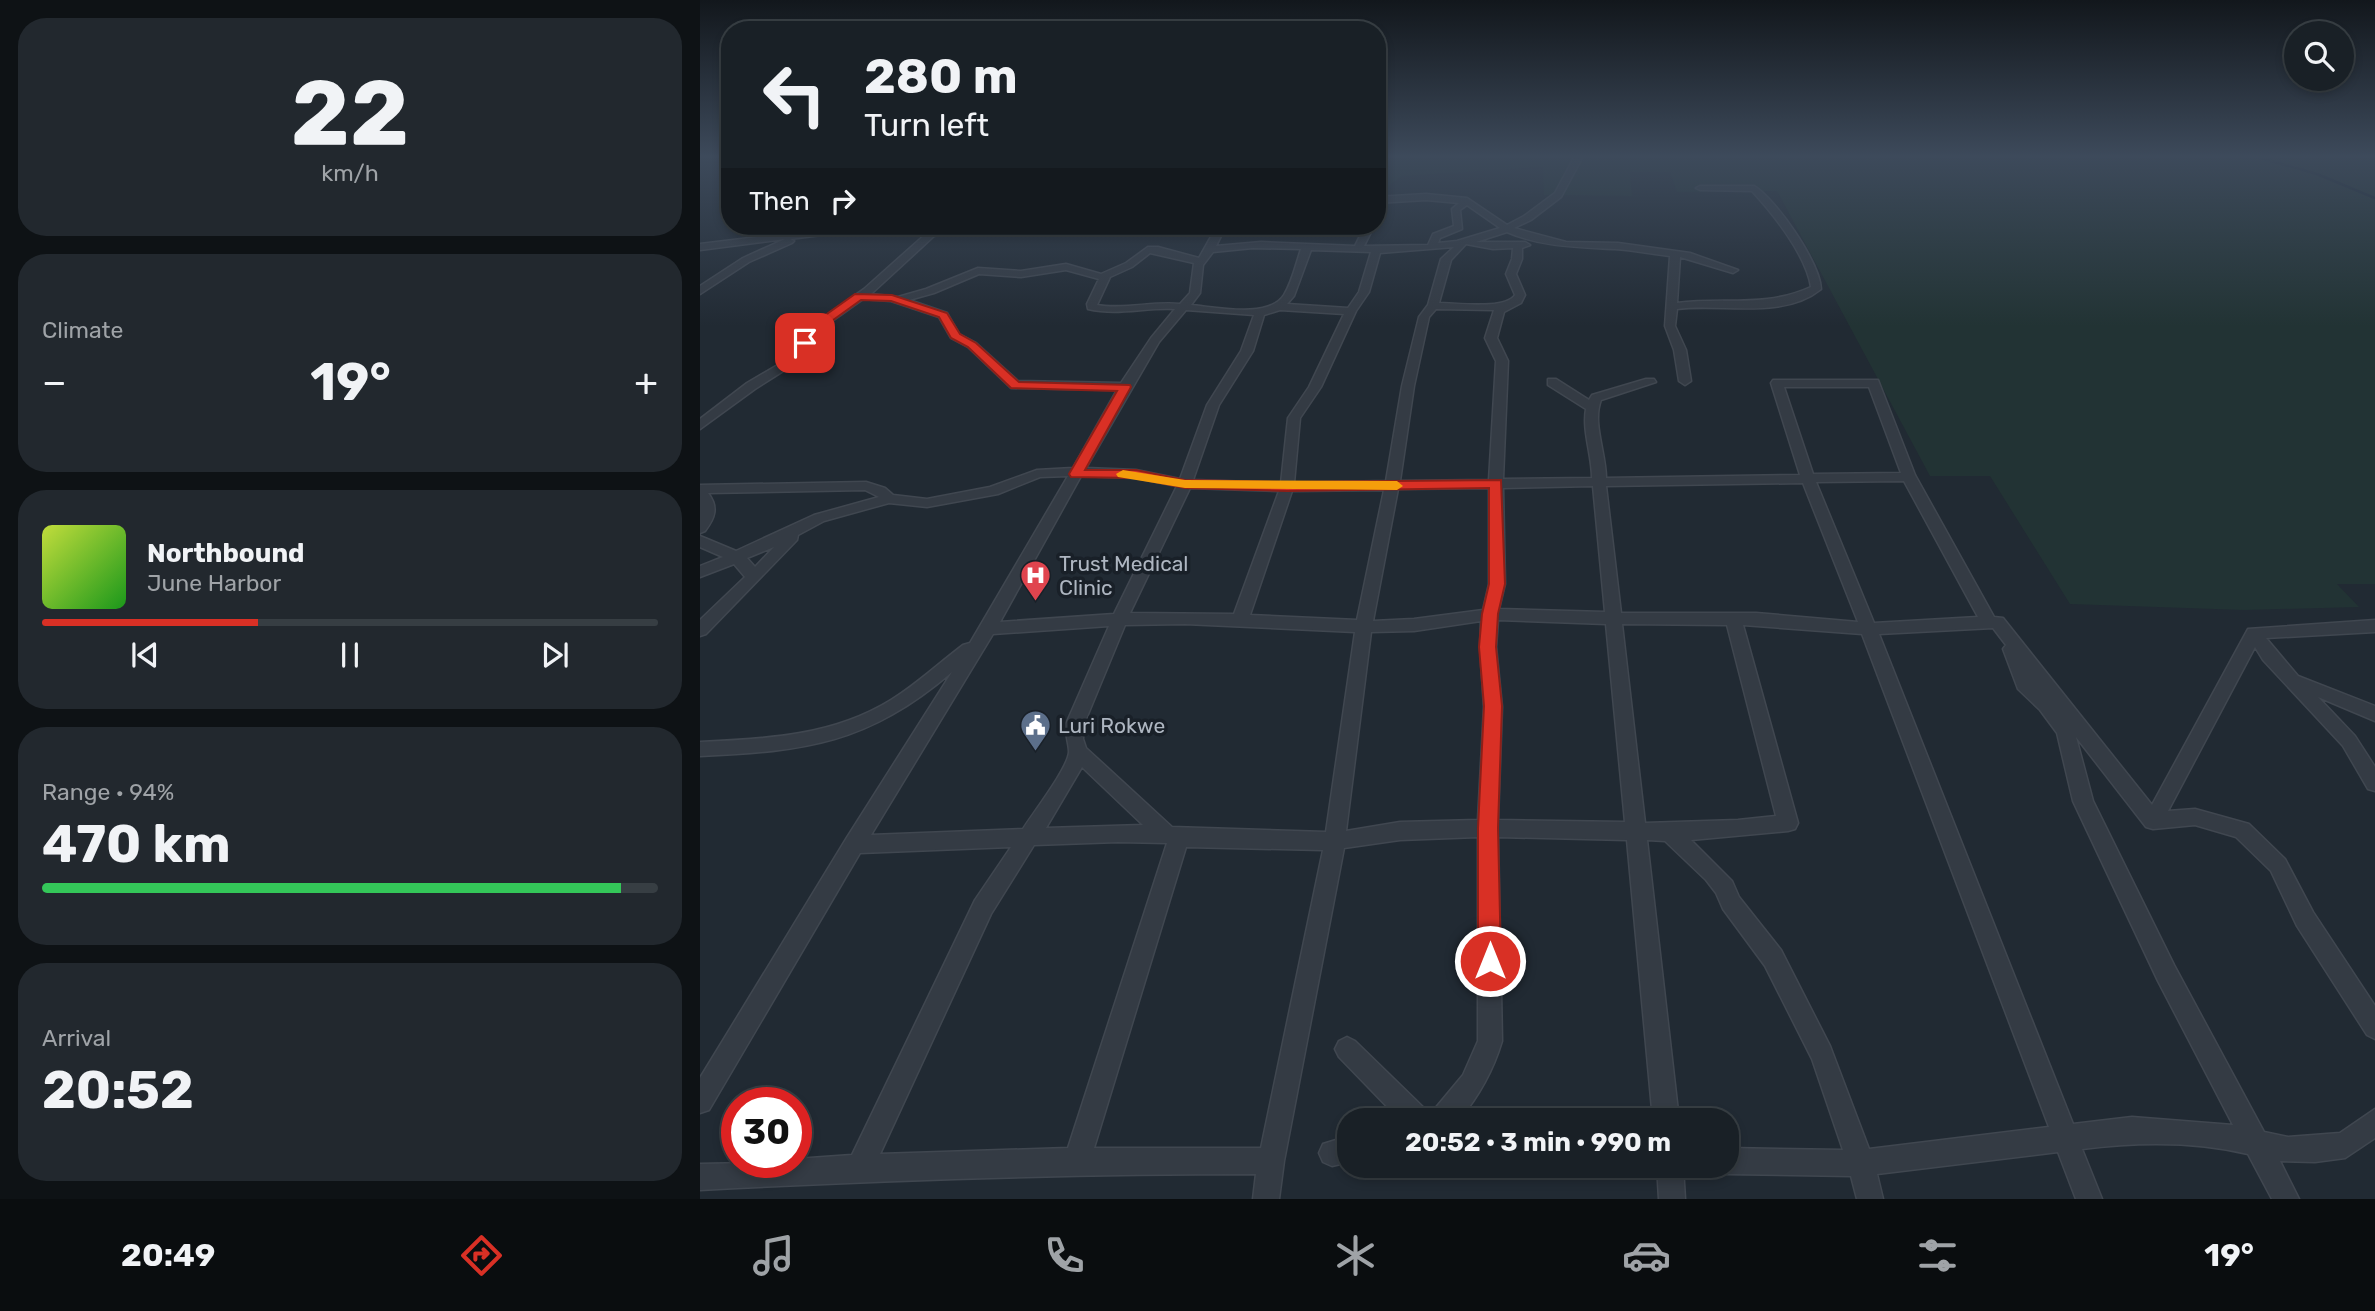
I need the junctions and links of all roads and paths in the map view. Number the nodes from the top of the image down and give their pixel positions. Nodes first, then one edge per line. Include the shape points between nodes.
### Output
1 (1457, 214) edge
2 (1485, 214) edge
3 (1527, 214) edge
4 (1777, 214) edge
5 (1506, 228) junction
6 (798, 235) joint
7 (930, 235) edge
8 (1216, 235) edge
9 (1364, 235) edge
10 (1462, 244) junction
11 (1559, 244) junction
12 (1518, 245) junction
13 (700, 247) edge
14 (1307, 247) junction
15 (1432, 247) junction
16 (1359, 248) junction
17 (1377, 248) junction
18 (1209, 250) junction
19 (1675, 255) junction
20 (1199, 261) junction
21 (1733, 270) dead end
22 (1102, 276) junction
23 (700, 291) edge
24 (859, 296) junction
25 (898, 300) junction
26 (1185, 306) junction
27 (1433, 306) junction
28 (1279, 307) junction
29 (1504, 307) junction
30 (1672, 307) junction
31 (1198, 309) junction
32 (1351, 311) junction
33 (1260, 312) junction
34 (1175, 317) junction
35 (1685, 381) dead end
36 (1552, 382) dead end
37 (1650, 383) dead end
38 (1125, 387) junction
39 (1592, 407) junction
40 (700, 425) edge
41 (1076, 474) junction
42 (1908, 475) junction
43 (1808, 479) junction
44 (1598, 481) junction
45 (1496, 483) junction
46 (1185, 484) junction
47 (1287, 486) junction
48 (1392, 486) junction
49 (700, 491) edge
50 (889, 499) junction
51 (700, 528) edge
52 (799, 529) junction
53 (700, 541) edge
54 (737, 558) junction
55 (700, 572) edge
56 (753, 578) junction
57 (1490, 614) junction
58 (1615, 618) junction
59 (1119, 620) junction
60 (1240, 620) junction
61 (1734, 621) junction
62 (1993, 622) junction
63 (1364, 626) junction
64 (2375, 626) edge
65 (1869, 629) junction
66 (700, 630) edge
67 (2254, 633) junction
68 (983, 635) junction
69 (2293, 679) junction
70 (2375, 714) edge
71 (700, 749) edge
72 (1079, 751) junction
73 (2375, 783) edge
74 (2153, 821) junction
75 (1488, 828) junction
76 (1636, 830) junction
77 (1669, 832) junction
78 (1173, 836) junction
79 (1028, 838) junction
80 (1335, 841) junction
81 (853, 845) junction
82 (2375, 1027) edge
83 (1347, 1049) dead end
84 (700, 1101) edge
85 (1406, 1108) edge
86 (1453, 1108) edge
87 (1665, 1108) edge
88 (2375, 1122) edge
89 (2066, 1138) junction
90 (2255, 1142) junction
91 (1077, 1161) junction
92 (1271, 1161) junction
93 (1739, 1161) edge
94 (1861, 1163) junction
95 (860, 1168) junction
96 (700, 1177) edge
97 (1671, 1178) edge
98 (1266, 1199) edge
99 (1672, 1199) edge
100 (1870, 1199) edge
101 (2089, 1199) edge
102 (2286, 1199) edge

1 - 15 street via 1459,227 1436,236
2 - 5 street
3 - 5 street
4 - 30 street via 1802,250 1816,289 1769,305
5 - 10 street
5 - 11 street
6 - 13 street
6 - 23 street via 746,260
7 - 24 street
8 - 18 street
9 - 16 street
10 - 12 street
10 - 15 street
10 - 27 street via 1446,259
11 - 12 street
11 - 19 street via 1628,247
12 - 29 street via 1511,274 1520,298
14 - 16 street
14 - 18 street
14 - 28 street via 1289,296
15 - 17 street
16 - 17 street
17 - 32 street via 1364,292
18 - 20 street
19 - 21 street via 1701,258
19 - 30 street
20 - 22 street via 1148,250 1129,265
20 - 26 street via 1195,293
22 - 25 street via 1066,267 1021,274 978,271
22 - 26 street via 1105,282 1092,307
24 - 25 street
24 - 40 street via 814,329 792,361
25 - 38 street via 943,315 955,336 972,345 1015,385
26 - 31 street
26 - 34 street
27 - 29 street
27 - 48 street via 1424,317 1417,346
28 - 32 street
28 - 33 street
29 - 45 street via 1491,338 1503,361
30 - 35 street via 1670,327
31 - 33 street
31 - 34 street
32 - 47 street via 1315,387 1294,418
33 - 46 street via 1247,351 1213,405
34 - 38 street
36 - 39 street
37 - 39 street via 1601,396
38 - 41 street
39 - 44 street via 1590,428 1599,457
41 - 46 street via 1136,474
41 - 50 street via 1037,474 993,491 927,503
41 - 68 street
42 - 43 street
42 - 43 street via 1874,383 1777,383
42 - 62 street
43 - 44 street
43 - 65 street
44 - 45 street
44 - 58 street
45 - 48 street
45 - 57 street via 1497,584
46 - 47 street
46 - 59 street
47 - 48 street
47 - 60 street
48 - 63 street
49 - 50 street via 866,486
49 - 51 street via 709,503 709,512
50 - 52 street via 831,513
52 - 54 street
52 - 56 street
53 - 54 street
54 - 55 street
54 - 56 street via 749,567
56 - 66 street
57 - 58 street
57 - 63 street via 1411,626
57 - 75 street via 1493,706
58 - 61 street
58 - 76 street
59 - 60 street
59 - 68 street
59 - 72 street via 1075,724
60 - 63 street
61 - 65 street
61 - 77 street via 1788,822
62 - 65 street
62 - 74 street
62 - 90 street via 2018,663 2024,684 2066,732 2083,801
63 - 80 street
64 - 67 street
65 - 89 street
67 - 69 street
67 - 74 street
68 - 71 street via 888,711 860,724 804,742
68 - 81 street
69 - 70 street
69 - 73 street via 2349,741
72 - 78 street
72 - 79 street
74 - 82 street via 2195,817 2242,830 2278,865 2305,919
75 - 76 street
75 - 80 street via 1400,831
75 - 86 street via 1490,1041 1484,1065
76 - 77 street
76 - 87 street
77 - 94 street via 1713,873 1773,958 1822,1054
78 - 79 street via 1118,833
78 - 80 street
78 - 91 street
79 - 81 street
79 - 95 street via 965,940
80 - 92 street
81 - 84 street
83 - 85 street
88 - 90 street via 2345,1145 2288,1150
89 - 90 street via 2132,1130 2222,1135
89 - 94 street
89 - 101 street
90 - 102 street
91 - 92 street
91 - 95 street
92 - 98 street
93 - 94 street
94 - 100 street
95 - 96 street
97 - 99 street

